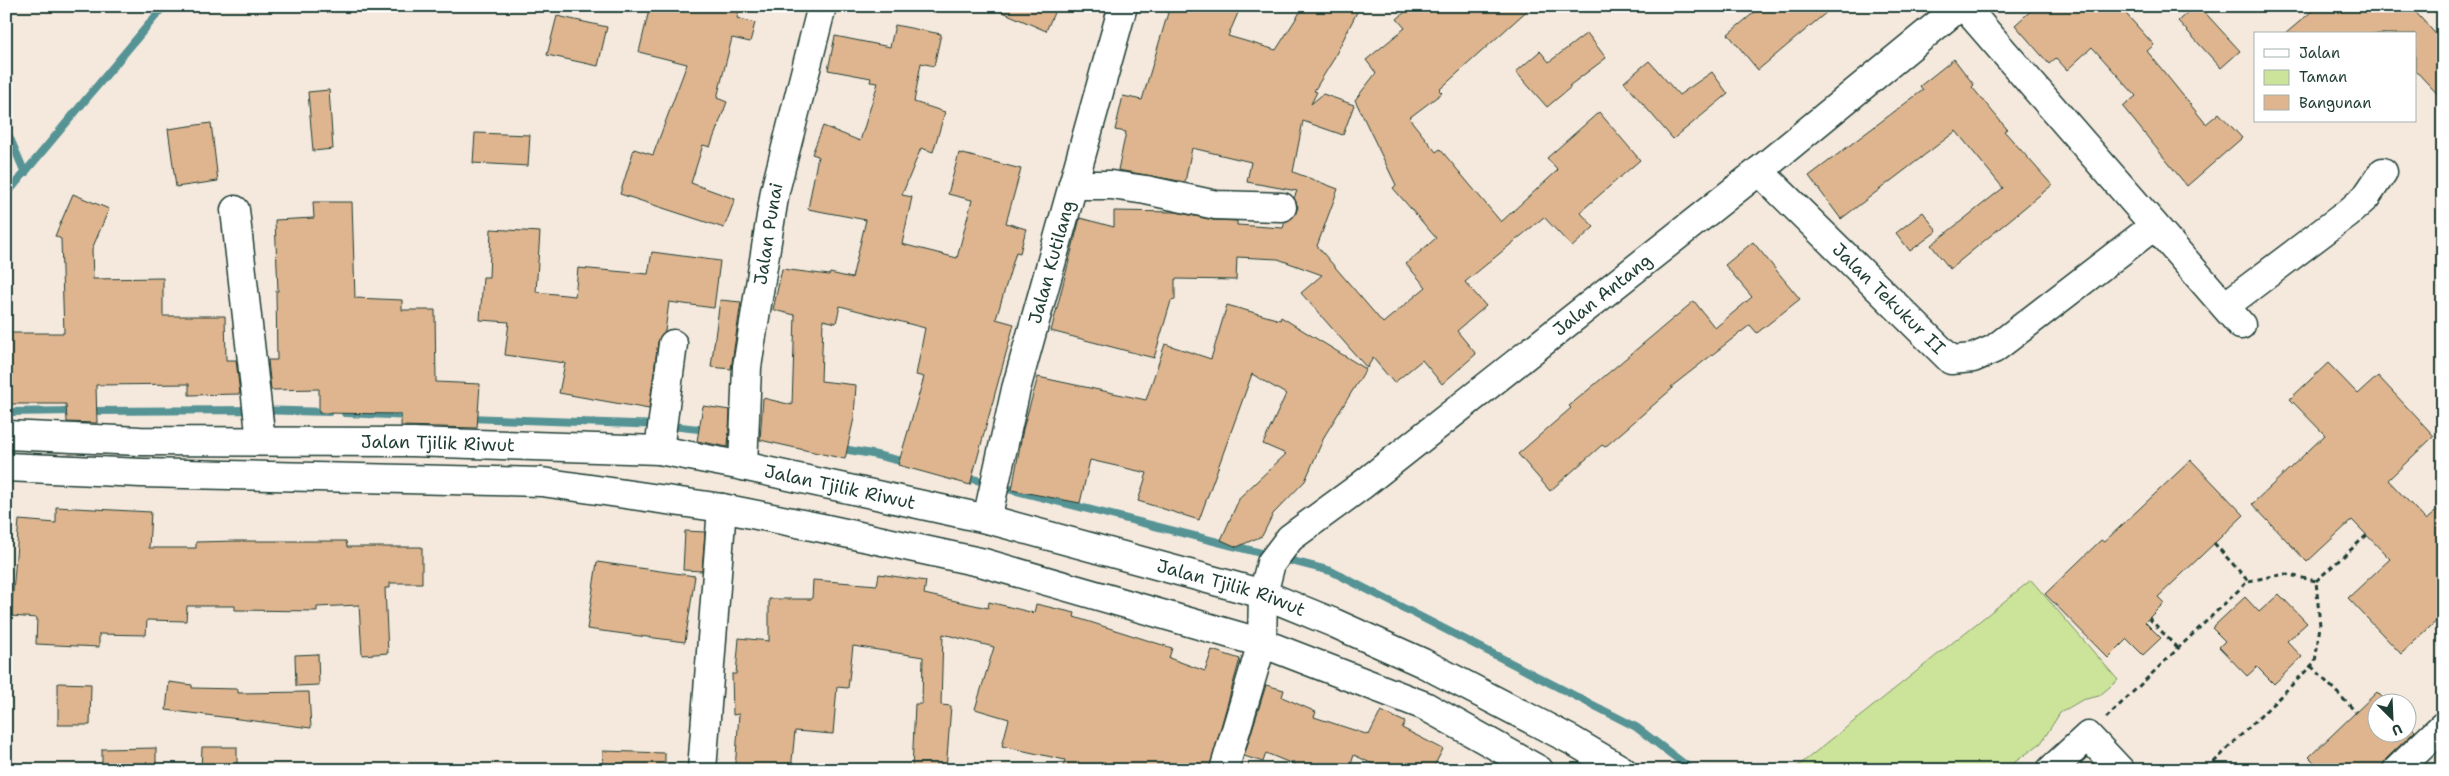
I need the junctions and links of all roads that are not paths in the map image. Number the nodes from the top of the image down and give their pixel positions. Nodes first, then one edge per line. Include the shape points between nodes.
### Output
1 (822, 6) edge
2 (1123, 6) edge
3 (1960, 6) edge
4 (1964, 6) edge
5 (1759, 171) junction
6 (2383, 172) dead end
7 (1073, 185) junction
8 (1282, 207) dead end
9 (235, 210) dead end
10 (2154, 226) junction
11 (673, 344) dead end
12 (6, 435) edge
13 (140, 441) junction
14 (261, 441) junction
15 (659, 450) junction
16 (743, 466) junction
17 (6, 467) edge
18 (141, 473) junction
19 (722, 508) junction
20 (987, 520) junction
21 (1263, 594) junction
22 (1262, 643) junction
23 (2443, 726) edge
24 (702, 770) edge
25 (1224, 770) edge
26 (1538, 770) edge
27 (1622, 770) edge
28 (2051, 770) edge
29 (2120, 770) edge
30 (2397, 770) edge

1 - 16 main road, Jalan Punai via 775,190 747,367
2 - 7 main road, Jalan Kutilang
3 - 5 main road, Jalan Antang
4 - 10 main road
5 - 10 main road, Jalan Tekukur II via 1951,360 1973,358 1994,349
5 - 21 main road, Jalan Antang via 1361,486 1290,538 1270,563
6 - 10 main road via 2366,197 2233,316
7 - 8 main road via 1111,185 1216,205
7 - 20 main road, Jalan Kutilang via 1016,389
9 - 14 main road
11 - 15 main road
12 - 13 main road, Jalan Tjilik Riwut
13 - 14 main road, Jalan Tjilik Riwut
13 - 18 main road
14 - 15 main road, Jalan Tjilik Riwut
15 - 16 main road, Jalan Tjilik Riwut
16 - 20 main road, Jalan Tjilik Riwut
17 - 18 main road, Jalan Tjilik Riwut
18 - 19 main road, Jalan Tjilik Riwut via 542,482
19 - 22 main road, Jalan Tjilik Riwut via 984,563
19 - 24 main road
20 - 21 main road, Jalan Tjilik Riwut
21 - 22 main road, Jalan Antang
21 - 27 main road, Jalan Tjilik Riwut via 1423,663
22 - 25 main road, Jalan Antang
22 - 26 main road, Jalan Tjilik Riwut via 1425,706
23 - 30 main road
28 - 29 main road via 2088,736

